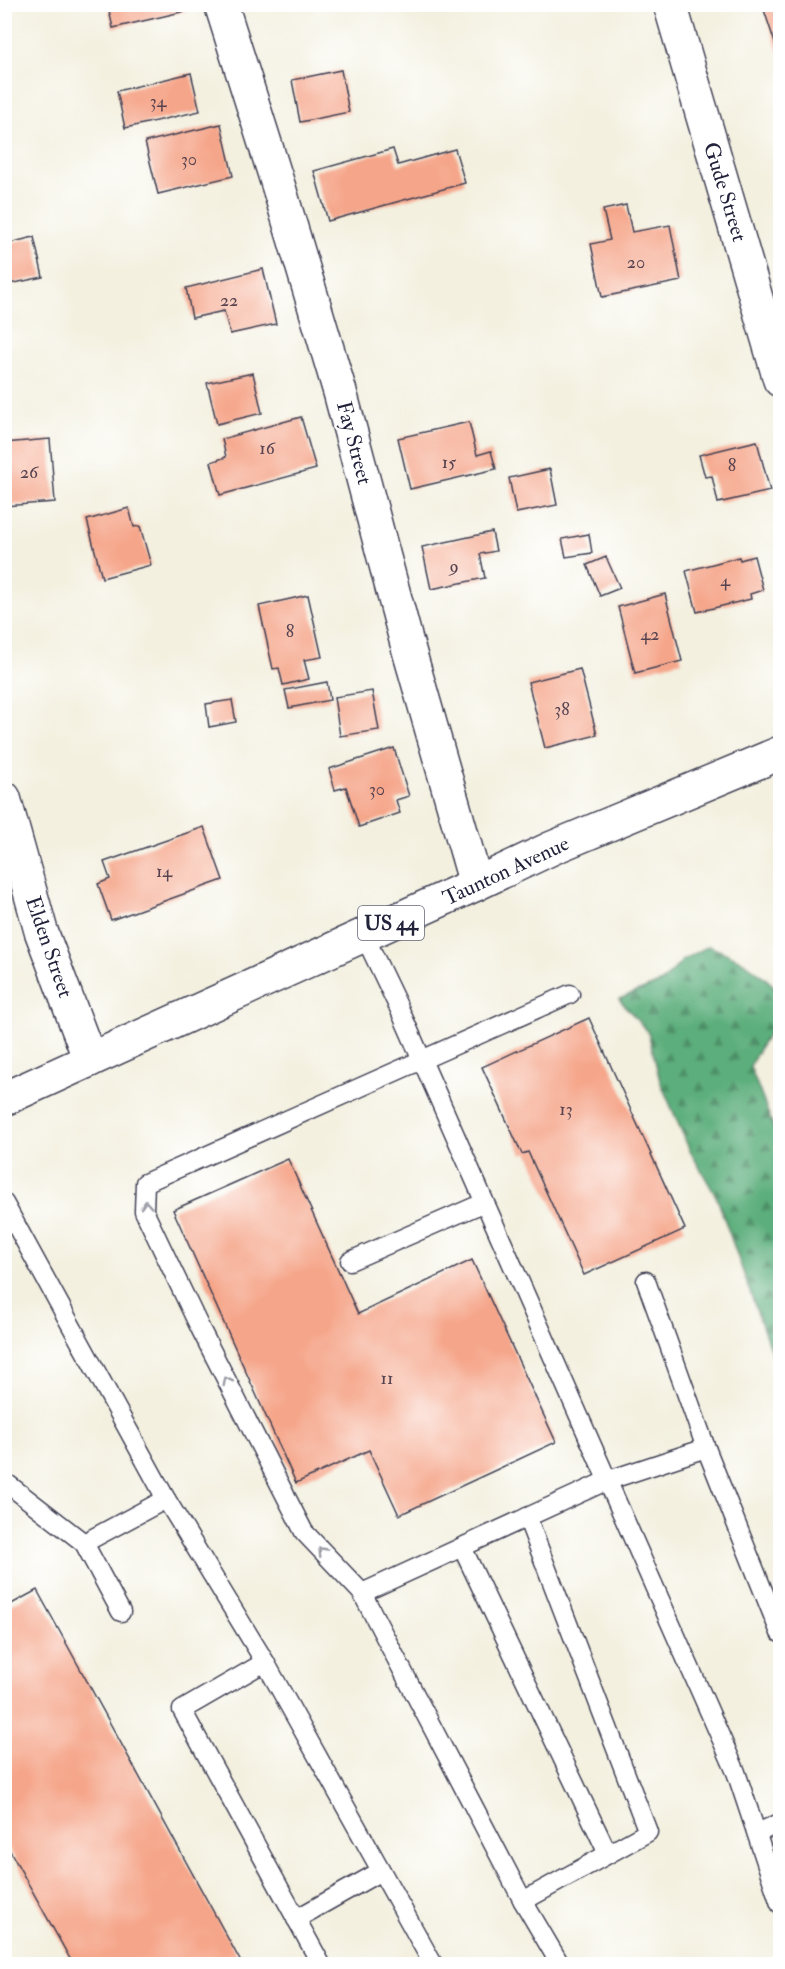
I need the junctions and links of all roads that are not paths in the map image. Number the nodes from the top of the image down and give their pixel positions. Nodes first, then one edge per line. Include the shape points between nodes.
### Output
1 (221, 4) edge
2 (670, 4) edge
3 (780, 380) edge
4 (780, 753) edge
5 (4, 798) edge
6 (476, 884) junction
7 (364, 935) junction
8 (570, 994) dead end
9 (419, 1059) junction
10 (90, 1060) junction
11 (4, 1099) edge
12 (4, 1203) edge
13 (483, 1203) junction
14 (350, 1261) dead end
15 (646, 1281) dead end
16 (706, 1448) junction
17 (606, 1481) junction
18 (5, 1482) edge
19 (166, 1499) junction
20 (527, 1517) junction
21 (84, 1543) junction
22 (462, 1547) junction
23 (362, 1593) junction
24 (121, 1612) dead end
25 (780, 1633) edge
26 (265, 1662) junction
27 (780, 1823) edge
28 (757, 1833) junction
29 (608, 1854) junction
30 (381, 1870) junction
31 (523, 1900) junction
32 (780, 1904) edge
33 (296, 1919) junction
34 (321, 1965) edge
35 (433, 1965) edge
36 (560, 1965) edge

1 - 6 main road, Fay Street via 340,392
2 - 3 main road, Gude Street
4 - 6 main road, Taunton Avenue / US 44
5 - 10 main road, Elden Street via 41,931
6 - 7 main road, Taunton Avenue / US 44
7 - 9 lane
7 - 10 main road, Taunton Avenue / US 44
8 - 9 lane
9 - 13 lane
23 -> 9 lane via 304,1532 144,1211 145,1183
10 - 11 main road, Taunton Avenue / US 44
12 - 19 lane
13 - 14 lane
13 - 17 lane
15 - 16 lane
16 - 17 lane
16 - 25 lane
17 - 20 lane
17 - 28 lane via 736,1772
18 - 21 lane
19 - 21 lane
19 - 26 lane
20 - 22 lane
20 - 29 lane via 648,1832
21 - 24 lane
22 - 23 lane
22 - 29 lane
23 - 31 lane
26 - 30 lane
26 - 33 lane via 182,1710
27 - 28 lane
28 - 32 lane
29 - 31 lane
30 - 33 lane
30 - 35 lane
31 - 36 lane
33 - 34 lane

